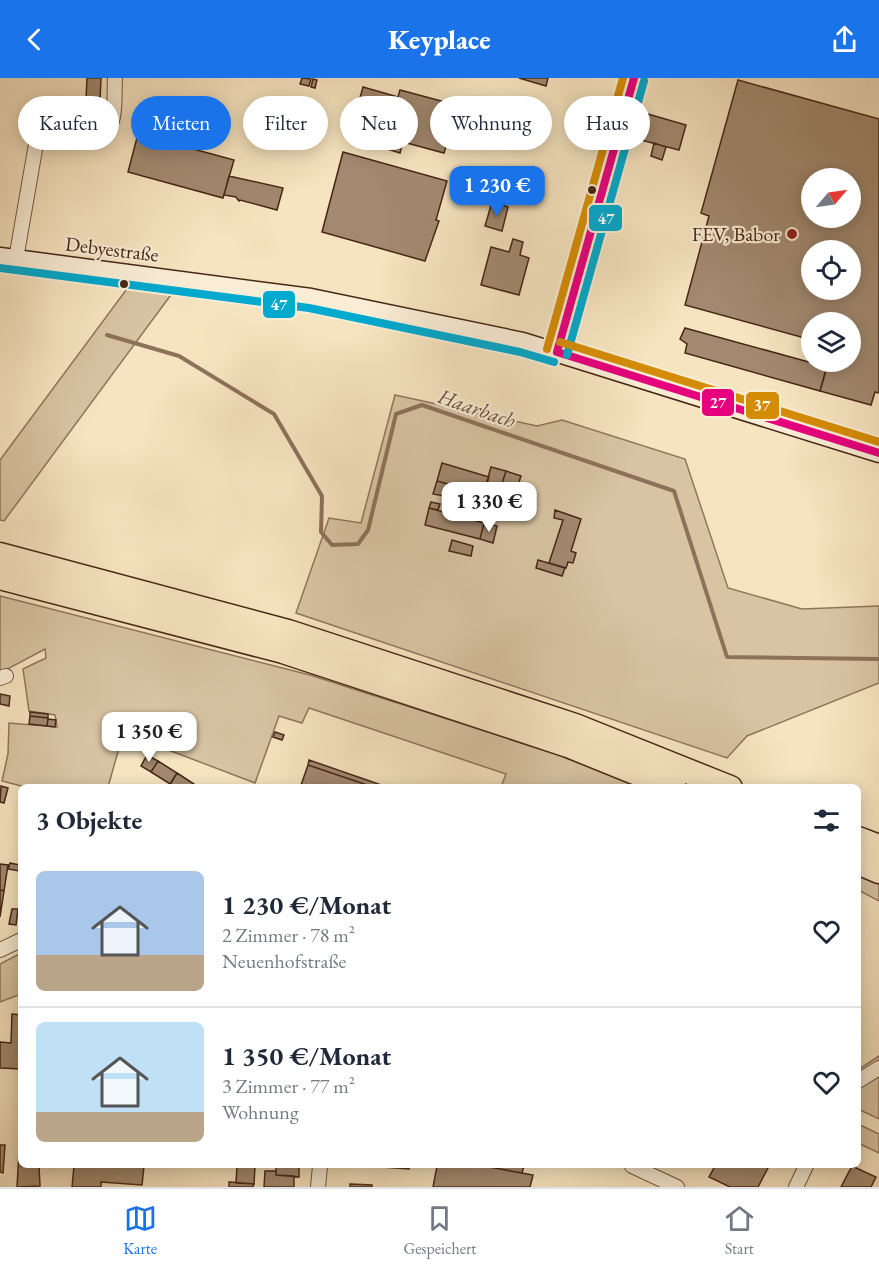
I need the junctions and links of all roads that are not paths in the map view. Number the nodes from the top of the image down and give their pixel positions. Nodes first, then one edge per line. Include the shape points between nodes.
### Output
1 (115, 78) edge
2 (634, 78) edge
3 (8, 258) edge
4 (557, 352) junction
5 (879, 453) edge
6 (0, 555) edge
7 (0, 577) edge
8 (664, 784) edge
9 (720, 784) edge
10 (861, 839) edge
11 (879, 847) edge
12 (861, 863) edge
13 (879, 871) edge
14 (18, 941) edge
15 (0, 950) edge
16 (879, 1068) edge
17 (861, 1079) edge
18 (320, 1168) edge
19 (636, 1168) edge
20 (805, 1168) edge
21 (318, 1187) edge
22 (677, 1187) edge
23 (796, 1187) edge

1 - 3 street via 112,122 106,131 93,135 40,121
2 - 4 main road
3 - 4 main road, Debyestraße via 311,298
4 - 5 main road, Debyestraße
6 - 9 highway via 288,632 575,726
7 - 8 highway via 284,651 568,745
10 - 11 highway
12 - 13 highway
14 - 15 street
16 - 17 street
18 - 21 street
19 - 22 street
20 - 23 street

